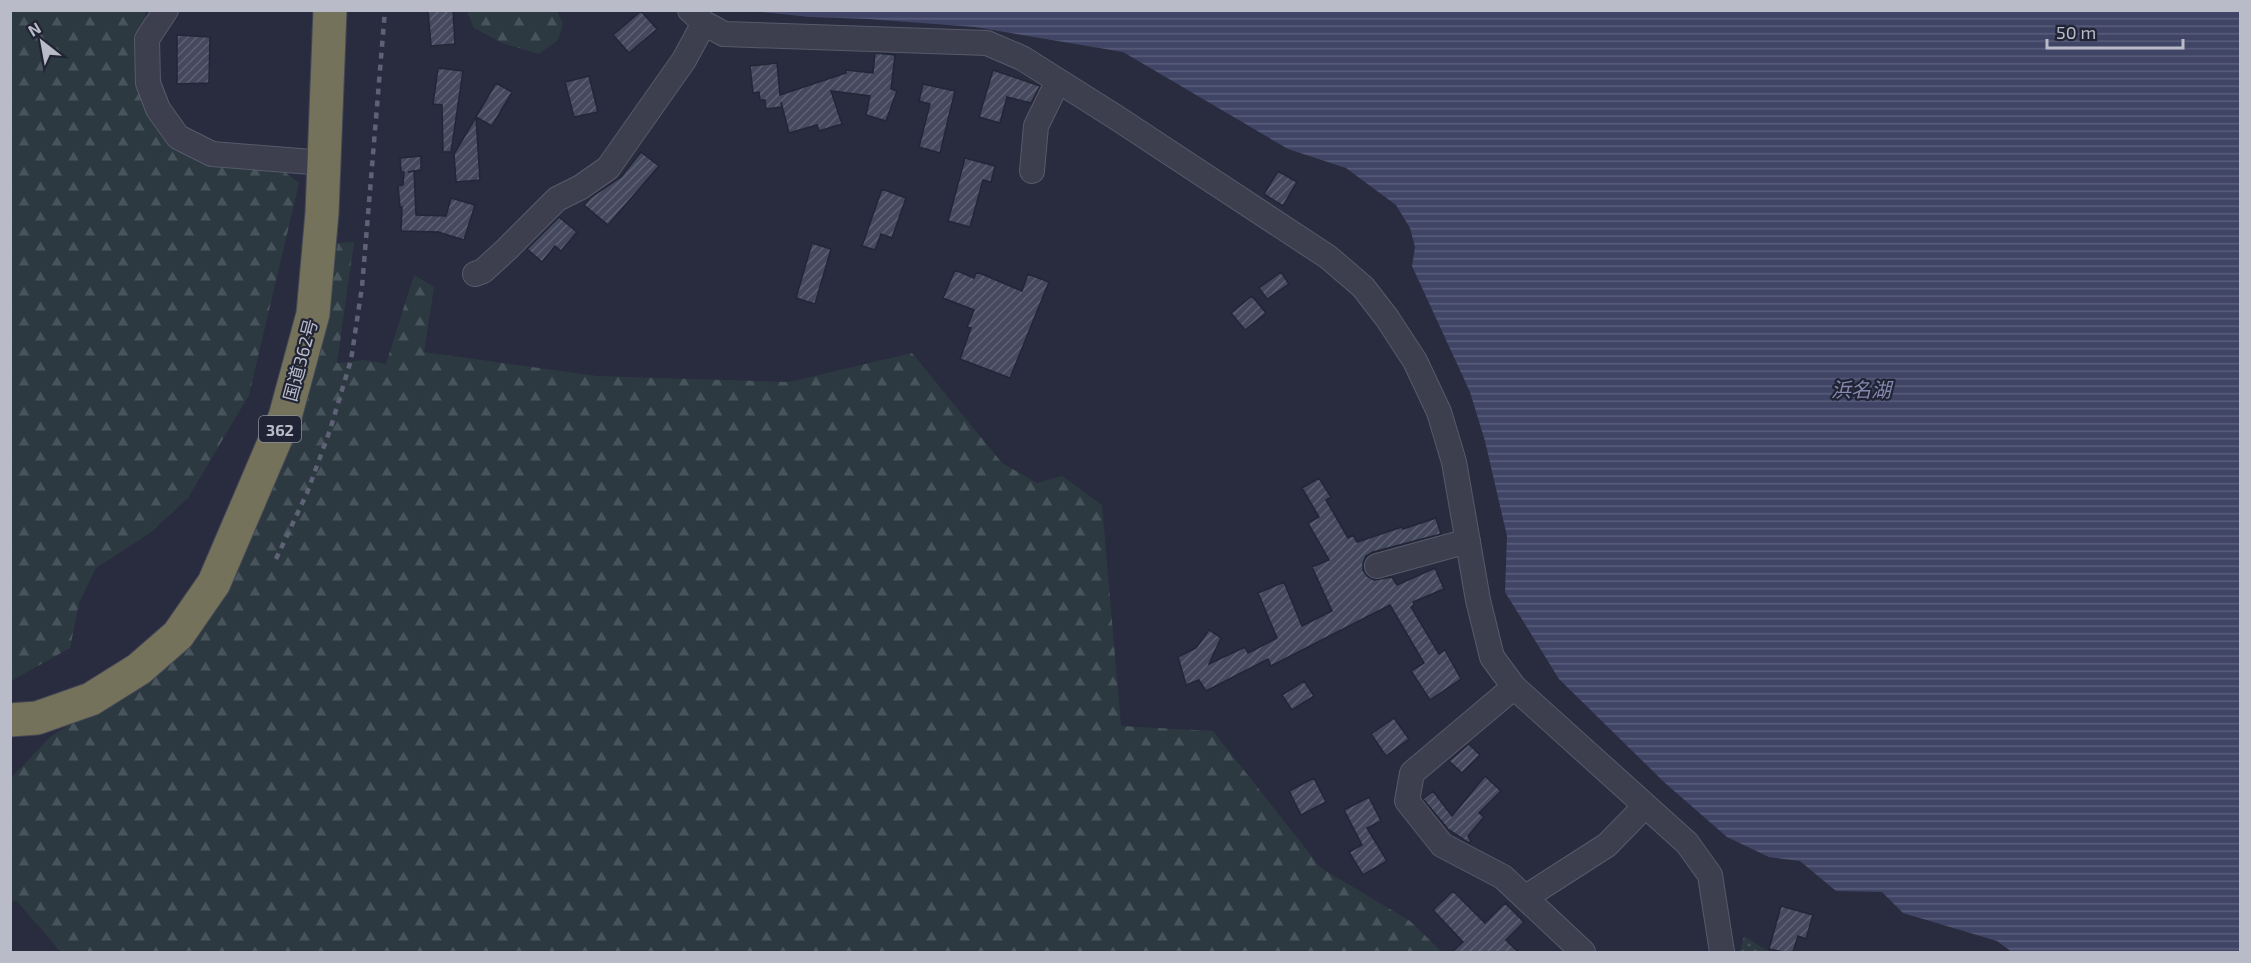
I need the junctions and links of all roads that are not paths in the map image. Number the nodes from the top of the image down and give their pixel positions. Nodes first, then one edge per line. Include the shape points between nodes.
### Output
1 (166, 10) edge
2 (330, 10) edge
3 (697, 17) edge
4 (1058, 81) junction
5 (324, 163) junction
6 (1032, 171) dead end
7 (475, 274) dead end
8 (1468, 541) junction
9 (1377, 566) dead end
10 (1514, 687) junction
11 (10, 720) edge
12 (1645, 806) junction
13 (1526, 897) junction
14 (1582, 952) edge
15 (1722, 952) edge

1 - 5 street via 147,39 148,83 158,109 178,137 212,154
2 - 5 highway, 国道362号 / 362
3 - 4 street via 724,34 987,43 1022,58
3 - 7 street via 684,60 608,168 557,199 483,271
4 - 6 street via 1036,126
4 - 8 street via 1328,258 1363,287 1415,361 1439,412 1454,462
5 - 11 highway, 国道362号 / 362 via 313,314 285,417 214,583 178,635 140,669 91,699 38,718
8 - 9 street
8 - 10 street via 1492,657
10 - 12 street
10 - 13 street via 1412,773 1407,801 1442,845 1503,877
12 - 13 street via 1606,845
12 - 15 street via 1687,843 1710,876
13 - 14 street

